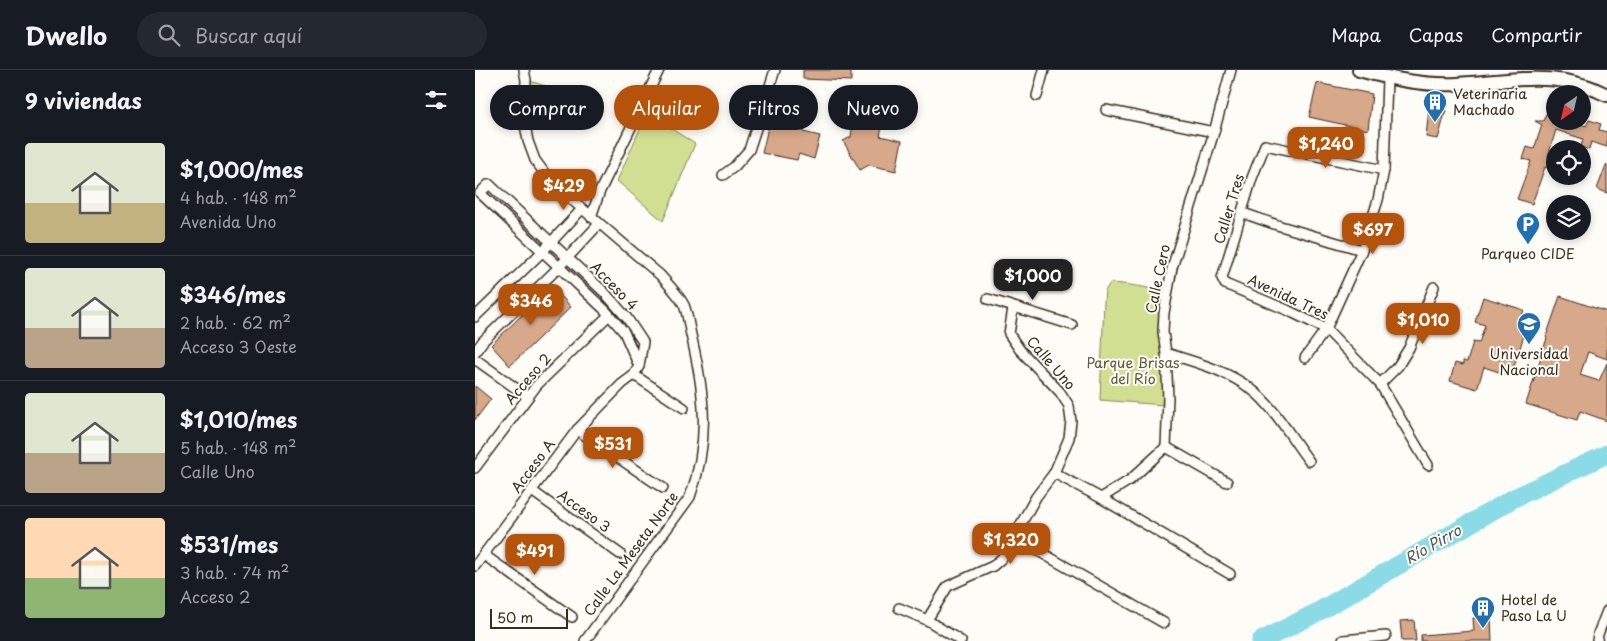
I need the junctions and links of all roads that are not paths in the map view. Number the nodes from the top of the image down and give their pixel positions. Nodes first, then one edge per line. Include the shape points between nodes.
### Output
1 (524, 70) edge
2 (659, 70) edge
3 (775, 70) edge
4 (1044, 70) edge
5 (1231, 70) edge
6 (1359, 70) edge
7 (1499, 75) edge
8 (1520, 75) edge
9 (1387, 78) junction
10 (1607, 95) edge
11 (1037, 96) dead end
12 (1106, 110) dead end
13 (1214, 132) junction
14 (1384, 170) junction
15 (723, 175) dead end
16 (582, 209) junction
17 (1243, 213) junction
18 (591, 217) junction
19 (599, 224) junction
20 (551, 242) junction
21 (1363, 250) junction
22 (542, 252) junction
23 (567, 258) junction
24 (558, 268) junction
25 (1222, 278) joint
26 (1434, 287) dead end
27 (988, 299) dead end
28 (1013, 308) junction
29 (609, 315) junction
30 (475, 317) edge
31 (1072, 325) dead end
32 (1326, 329) junction
33 (479, 340) edge
34 (475, 352) edge
35 (1166, 354) junction
36 (475, 358) edge
37 (1305, 358) dead end
38 (639, 366) junction
39 (634, 375) junction
40 (1381, 384) junction
41 (528, 397) junction
42 (684, 408) dead end
43 (577, 430) junction
44 (1166, 447) junction
45 (1309, 461) dead end
46 (1428, 465) dead end
47 (475, 468) edge
48 (1054, 473) junction
49 (1227, 482) dead end
50 (663, 488) dead end
51 (532, 491) junction
52 (1101, 498) junction
53 (1014, 537) junction
54 (620, 554) dead end
55 (484, 555) junction
56 (475, 566) edge
57 (1229, 574) dead end
58 (899, 608) dead end
59 (1607, 611) edge
60 (572, 617) dead end
61 (927, 620) junction
62 (1164, 623) dead end
63 (1386, 636) dead end
64 (1343, 640) edge
65 (1354, 640) edge
66 (585, 641) edge
67 (961, 641) edge
68 (1597, 641) edge

1 - 16 street, Calle La Meseta Norte via 524,119 535,160 551,182
2 - 18 street
3 - 15 street via 749,150
4 - 11 street
5 - 13 street, Calle Cero
6 - 9 main road
7 - 8 main road
7 - 9 main road via 1455,84
8 - 10 main road via 1585,86
9 - 14 street
12 - 13 street
13 - 35 street, Calle Cero via 1171,268 1164,313
14 - 17 street, Caller Tres via 1267,145 1262,148
14 - 21 street
16 - 18 street, Calle La Meseta Norte
16 - 20 street
17 - 21 street
17 - 25 street, Caller Tres
18 - 19 street, Calle La Meseta Norte
19 - 23 street
19 - 66 street, Calle La Meseta Norte via 660,275 684,306 704,408 704,432 699,471 690,497
20 - 22 street
20 - 22 street, Acceso 4 via 489,184 480,193
20 - 23 street, Acceso 4
21 - 32 street
22 - 24 street, Acceso 4
22 - 30 street
23 - 24 street
23 - 38 street, Acceso 4 via 605,293 643,342
24 - 29 street, Acceso 4
24 - 33 street
25 - 32 street, Avenida Tres via 1225,284
26 - 40 street via 1409,348
27 - 28 street
28 - 31 street
28 - 48 street, Calle Uno via 1009,334 1069,406 1069,438
29 - 38 street, Acceso 4 via 624,332
29 - 41 street, Acceso 2
32 - 37 street
32 - 40 street, Avenida Tres
33 - 34 street
35 - 44 street, Calle Cero
35 - 45 street via 1208,366 1251,389 1265,402
36 - 41 street
38 - 39 street, Acceso A
39 - 42 street
39 - 43 street, Acceso A
40 - 46 street, Avenida Tres
41 - 47 street, Acceso 2
43 - 50 street
43 - 51 street, Acceso A
44 - 49 street
44 - 52 street via 1130,480
48 - 52 street
48 - 53 street, Calle Uno via 1036,497
51 - 54 street, Acceso 3
51 - 55 street, Acceso A
52 - 57 street
53 - 61 street, Calle Uno via 1002,558 993,566 948,586
53 - 62 street
55 - 56 street, Acceso A
55 - 60 street
58 - 61 street
59 - 68 street
61 - 67 street
63 - 65 street
64 - 65 street

